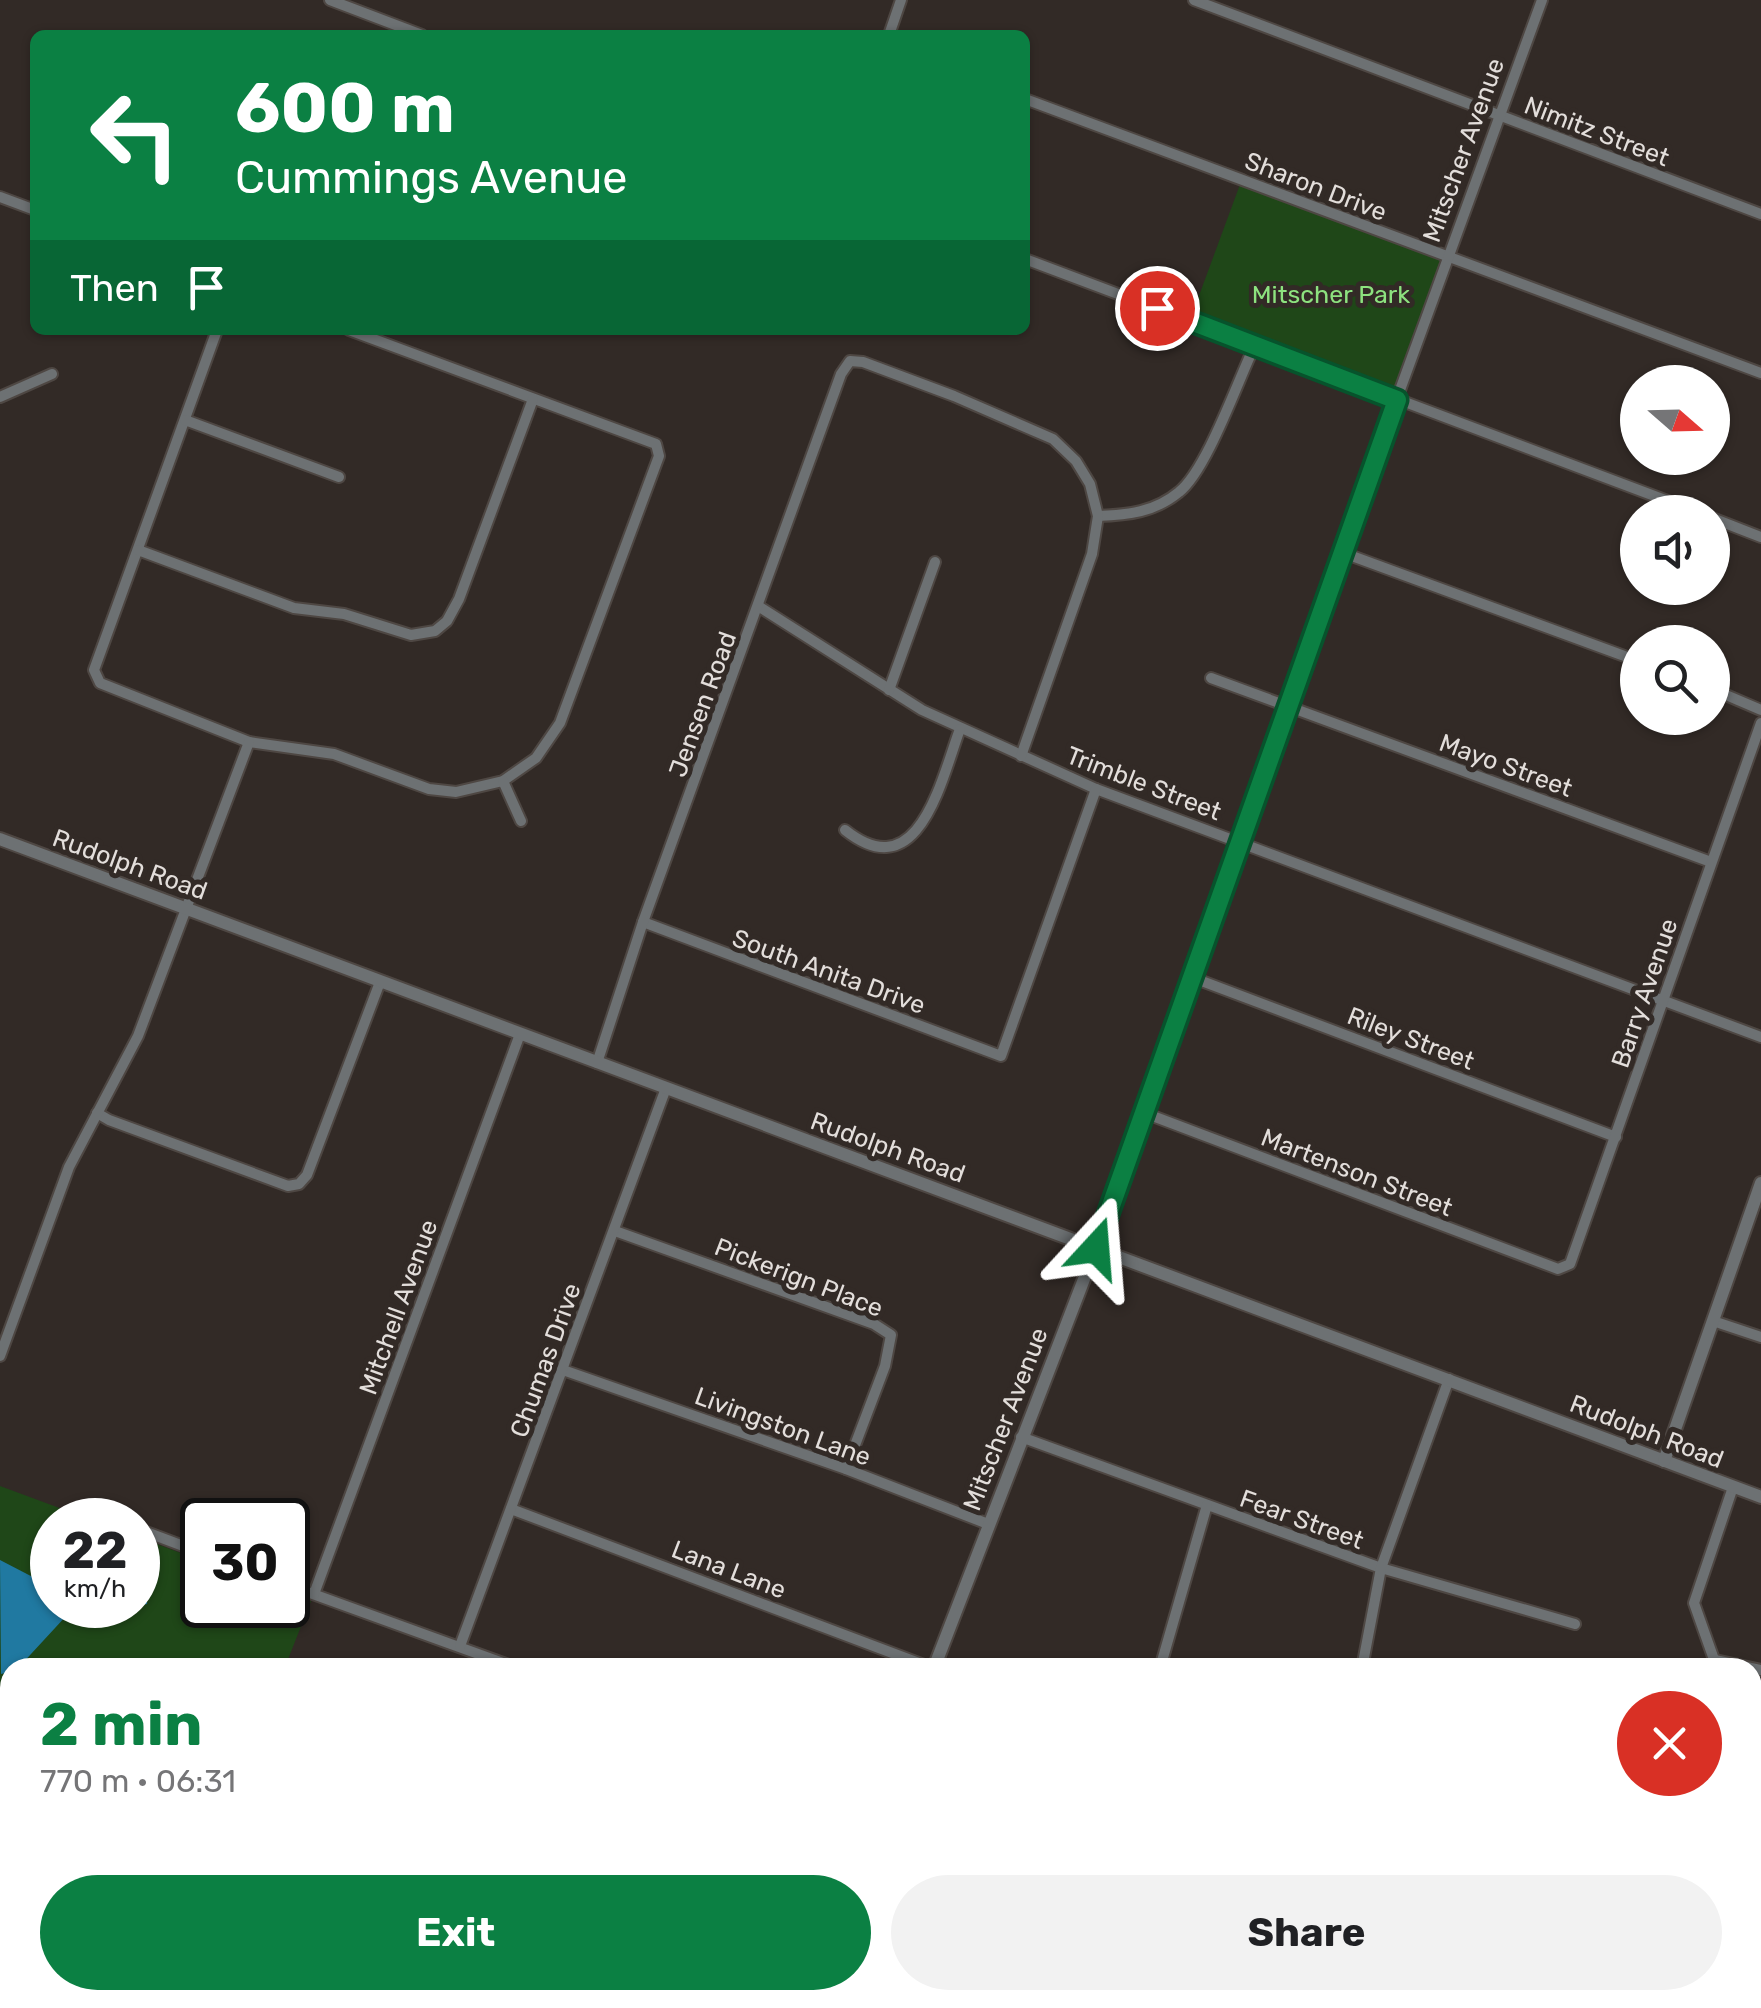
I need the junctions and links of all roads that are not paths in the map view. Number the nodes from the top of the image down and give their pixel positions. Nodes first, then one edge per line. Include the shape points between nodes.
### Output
1 (330, 0) edge
2 (901, 0) edge
3 (1194, 0) edge
4 (1542, 0) edge
5 (409, 30) edge
6 (891, 30) edge
7 (1030, 101) edge
8 (1500, 115) junction
9 (0, 197) edge
10 (30, 208) edge
11 (1761, 214) edge
12 (1448, 258) junction
13 (1030, 261) edge
14 (216, 335) edge
15 (363, 335) edge
16 (1254, 345) junction
17 (1761, 373) edge
18 (52, 374) dead end
19 (0, 397) edge
20 (532, 399) junction
21 (1397, 400) junction
22 (185, 420) junction
23 (339, 476) dead end
24 (1651, 495) edge
25 (1098, 516) junction
26 (1730, 525) edge
27 (1761, 537) edge
28 (138, 550) junction
29 (1341, 552) junction
30 (935, 562) dead end
31 (758, 606) junction
32 (1620, 654) edge
33 (1211, 678) dead end
34 (889, 690) junction
35 (1730, 697) edge
36 (1287, 705) junction
37 (1761, 710) edge
38 (1761, 723) edge
39 (960, 729) junction
40 (249, 742) junction
41 (1021, 756) junction
42 (502, 780) junction
43 (1096, 789) junction
44 (521, 821) dead end
45 (845, 830) dead end
46 (0, 839) edge
47 (1240, 841) junction
48 (1710, 862) junction
49 (185, 908) junction
50 (643, 922) junction
51 (1191, 978) junction
52 (380, 982) junction
53 (1663, 998) junction
54 (520, 1034) junction
55 (1761, 1037) edge
56 (597, 1063) junction
57 (666, 1088) junction
58 (1142, 1112) junction
59 (97, 1113) junction
60 (1616, 1137) junction
61 (1761, 1182) edge
62 (615, 1230) junction
63 (1096, 1248) junction
64 (1558, 1269) joint
65 (1713, 1320) junction
66 (1761, 1337) edge
67 (0, 1356) edge
68 (562, 1370) junction
69 (1450, 1379) junction
70 (1021, 1438) junction
71 (1664, 1462) junction
72 (846, 1469) junction
73 (1733, 1487) junction
74 (1761, 1497) edge
75 (1207, 1506) junction
76 (511, 1509) junction
77 (988, 1524) junction
78 (1380, 1568) junction
79 (310, 1593) edge
80 (314, 1594) junction
81 (1575, 1624) dead end
82 (460, 1646) junction
83 (491, 1658) edge
84 (906, 1658) edge
85 (937, 1658) edge
86 (1163, 1658) edge
87 (1364, 1658) edge
88 (1714, 1658) edge

1 - 5 street
2 - 6 street
3 - 8 street, Nimitz Street
4 - 8 street, Mitscher Avenue
7 - 12 street, Sharon Drive
8 - 11 street, Nimitz Street
8 - 12 street, Mitscher Avenue
9 - 10 street
12 - 17 street, Sharon Drive
12 - 21 street, Mitscher Avenue
13 - 16 street
14 - 22 street
15 - 20 street
16 - 21 street
16 - 25 street via 1184,489 1134,514
18 - 19 street
20 - 28 street via 460,599 435,631 411,635 344,614 294,608
20 - 42 street via 656,444 660,456 560,723 536,758
21 - 24 street
21 - 29 street, Mitscher Avenue
22 - 23 street
22 - 28 street
25 - 31 street, Jensen Road via 1084,472 1053,439 850,361
25 - 41 street via 1092,554
26 - 27 street
28 - 40 street via 94,670 100,683
29 - 32 street
29 - 36 street, Mitscher Avenue
30 - 34 street
31 - 34 street, Trimble Street
31 - 50 street, Jensen Road
33 - 36 street, Mayo Street
34 - 39 street, Trimble Street
35 - 37 street
36 - 47 street, Mitscher Avenue
36 - 48 street, Mayo Street
38 - 48 street, Barry Avenue
39 - 41 street, Trimble Street
39 - 45 street via 915,834 891,847 874,847
40 - 42 street via 334,754 429,788 456,792
40 - 49 street
41 - 43 street, Trimble Street
42 - 44 street
43 - 47 street, Trimble Street
43 - 50 street, South Anita Drive via 1001,1056
46 - 49 street, Rudolph Road
47 - 51 street, Mitscher Avenue
47 - 53 street, Trimble Street
48 - 53 street, Barry Avenue
49 - 52 street, Rudolph Road
49 - 59 street via 138,1036
50 - 56 street, Jensen Road
51 - 58 street, Mitscher Avenue
51 - 60 street, Riley Street
52 - 54 street, Rudolph Road
52 - 59 street via 299,1184 288,1186
53 - 55 street, Trimble Street
53 - 60 street, Barry Avenue
54 - 56 street, Rudolph Road
54 - 80 street, Mitchell Avenue
56 - 57 street, Rudolph Road
57 - 62 street, Chumas Drive
57 - 63 street, Rudolph Road
58 - 63 street, Mitscher Avenue
58 - 64 street, Martenson Street
59 - 67 street via 70,1167
60 - 64 street, Barry Avenue via 1570,1264
61 - 65 street
62 - 68 street, Chumas Drive
62 - 72 street, Pickerign Place via 891,1335
63 - 69 street, Rudolph Road
63 - 70 street, Mitscher Avenue
65 - 66 street
65 - 71 street
68 - 72 street, Livingston Lane
68 - 76 street, Chumas Drive
69 - 71 street, Rudolph Road
69 - 78 street
70 - 75 street, Fear Street
70 - 77 street, Mitscher Avenue
71 - 73 street, Rudolph Road
72 - 77 street, Livingston Lane
73 - 74 street, Rudolph Road
73 - 88 street via 1694,1604
75 - 78 street, Fear Street
75 - 86 street
76 - 82 street, Chumas Drive
76 - 84 street, Lana Lane
77 - 85 street, Mitscher Avenue
78 - 81 street, Fear Street
78 - 87 street
79 - 80 street
80 - 82 street
82 - 83 street

